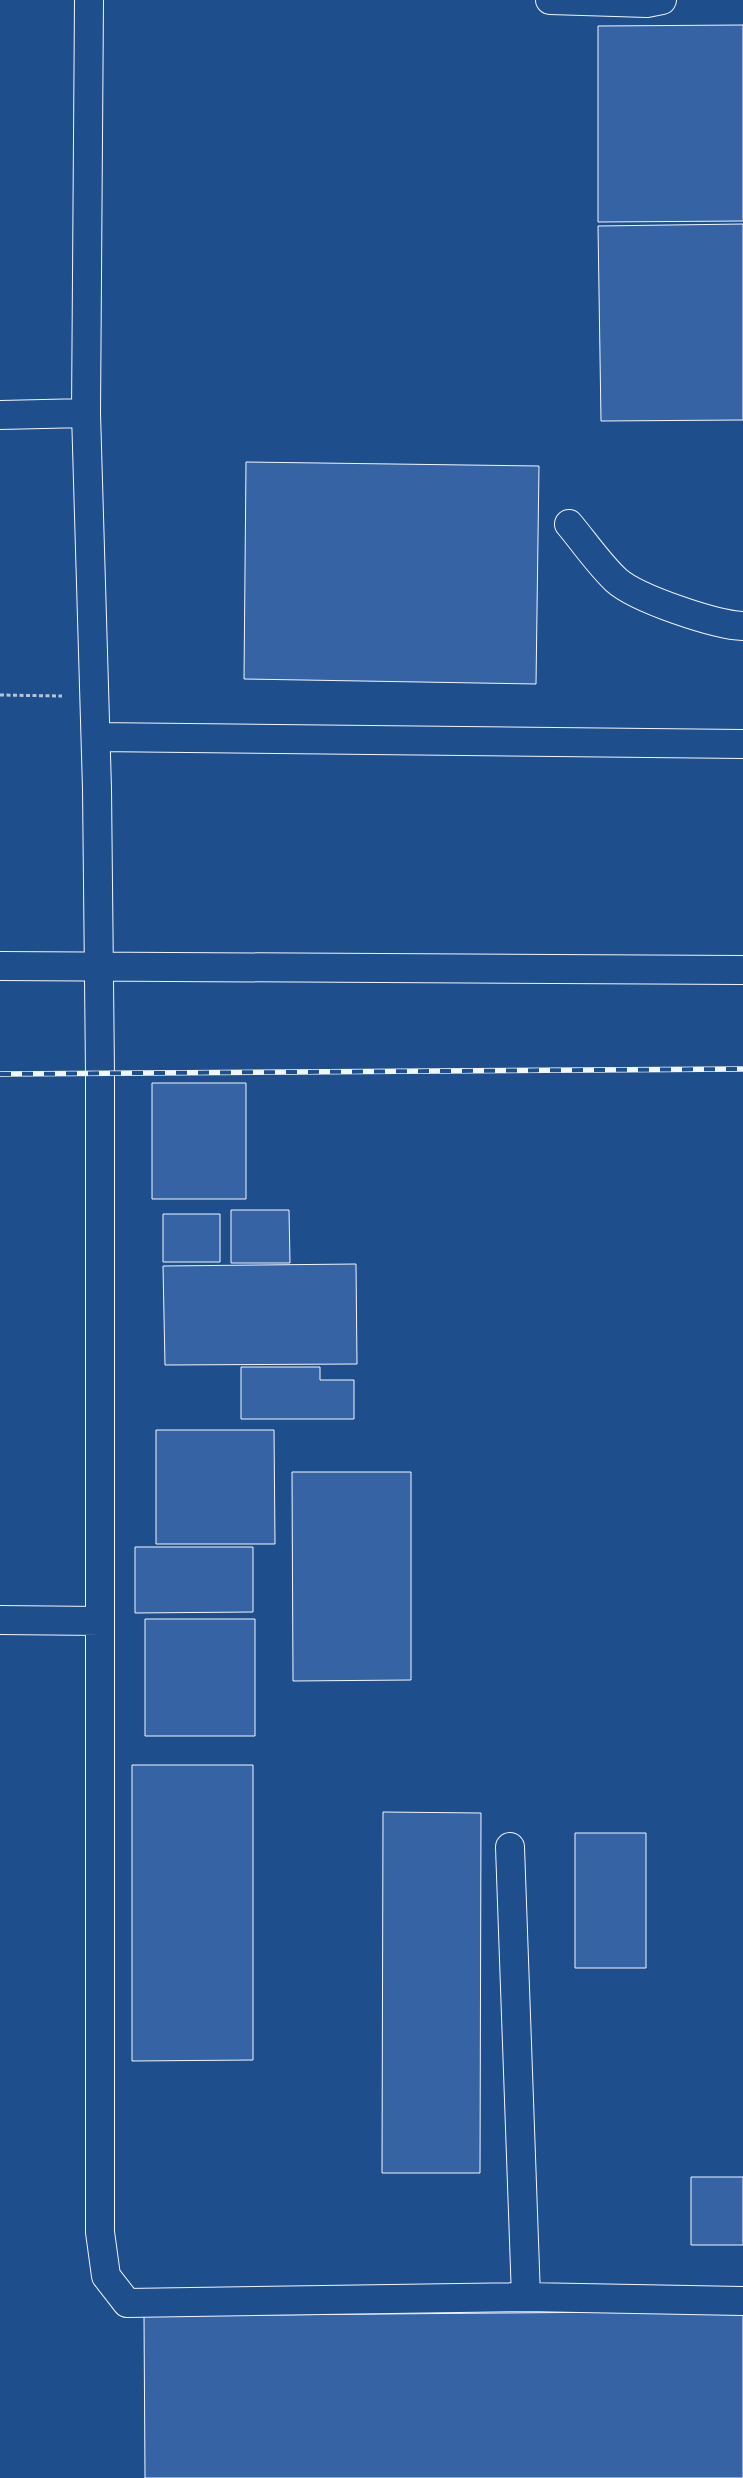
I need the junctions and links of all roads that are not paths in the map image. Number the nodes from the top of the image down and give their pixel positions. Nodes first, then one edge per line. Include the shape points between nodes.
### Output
1 (89, 0) edge
2 (550, 0) edge
3 (662, 0) edge
4 (86, 413) junction
5 (0, 414) edge
6 (568, 524) dead end
7 (743, 626) edge
8 (96, 744) junction
9 (743, 744) edge
10 (0, 966) edge
11 (98, 967) junction
12 (743, 970) edge
13 (0, 1620) edge
14 (100, 1621) junction
15 (510, 1846) dead end
16 (526, 2297) junction
17 (743, 2301) edge

1 - 4 lane
2 - 3 lane via 647,3
4 - 5 lane
4 - 8 lane
6 - 7 lane via 617,581 663,605 729,625
8 - 9 lane
8 - 11 lane
10 - 11 lane
11 - 12 lane
11 - 14 lane
13 - 14 lane
14 - 16 lane via 100,2232 106,2276 127,2302
15 - 16 lane
16 - 17 lane

